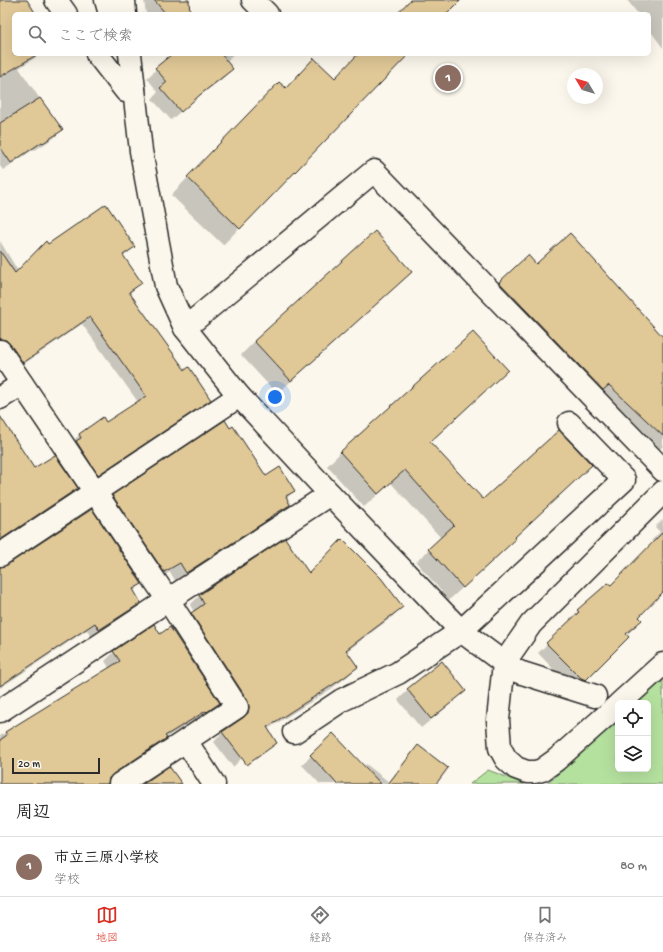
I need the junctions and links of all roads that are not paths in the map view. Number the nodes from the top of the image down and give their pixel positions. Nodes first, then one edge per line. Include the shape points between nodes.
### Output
1 (56, 0) edge
2 (106, 0) edge
3 (124, 0) edge
4 (253, 0) edge
5 (65, 12) edge
6 (109, 12) edge
7 (125, 12) edge
8 (265, 12) edge
9 (98, 56) edge
10 (130, 56) edge
11 (134, 89) junction
12 (185, 328) junction
13 (0, 351) edge
14 (22, 384) junction
15 (239, 396) junction
16 (0, 398) edge
17 (569, 422) dead end
18 (663, 470) edge
19 (95, 492) junction
20 (663, 492) edge
21 (330, 494) junction
22 (0, 554) edge
23 (168, 600) junction
24 (461, 631) junction
25 (504, 663) junction
26 (663, 664) edge
27 (595, 696) dead end
28 (623, 700) edge
29 (615, 708) edge
30 (0, 711) edge
31 (294, 732) dead end
32 (186, 741) junction
33 (120, 784) edge
34 (214, 784) edge

1 - 5 street
2 - 6 street
3 - 7 street
4 - 8 street
9 - 11 street via 126,91
10 - 11 street
11 - 12 street via 141,151 166,286
12 - 15 street
12 - 18 street via 374,171
13 - 14 street
14 - 16 street
14 - 19 street
15 - 19 street
15 - 21 street
17 - 24 street via 624,480
19 - 22 street
19 - 23 street
20 - 25 street via 531,624
21 - 23 street
21 - 24 street
23 - 30 street
23 - 32 street via 237,707
24 - 25 street
24 - 31 street via 398,673 342,700
25 - 27 street via 518,672
25 - 29 street via 498,720 500,748 506,760 516,768 526,772 542,770
26 - 28 street
32 - 33 street
32 - 34 street

